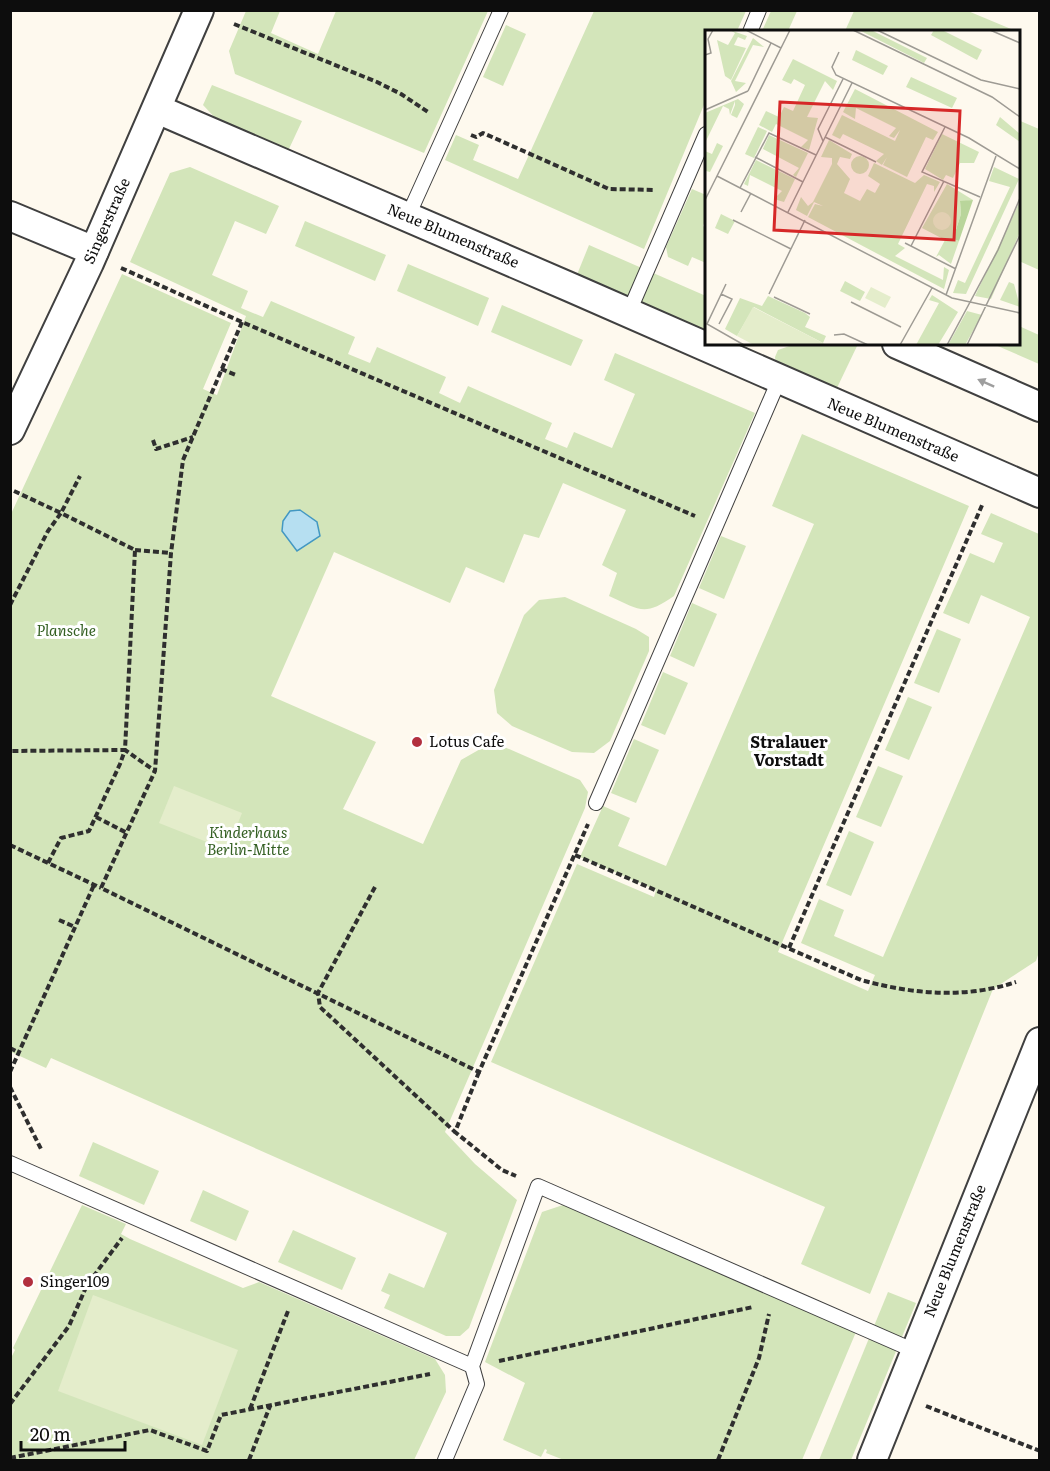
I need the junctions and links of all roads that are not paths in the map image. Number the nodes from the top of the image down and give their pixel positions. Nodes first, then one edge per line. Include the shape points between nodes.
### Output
1 (199, 10) edge
2 (501, 10) edge
3 (759, 10) edge
4 (751, 30) edge
5 (157, 109) junction
6 (705, 136) edge
7 (10, 216) edge
8 (408, 216) junction
9 (94, 251) junction
10 (629, 312) junction
11 (705, 338) edge
12 (726, 345) edge
13 (899, 345) edge
14 (753, 354) edge
15 (779, 380) junction
16 (1040, 407) edge
17 (10, 430) edge
18 (1040, 493) edge
19 (596, 804) road end
20 (1040, 1042) edge
21 (10, 1163) edge
22 (915, 1351) junction
23 (472, 1366) junction
24 (445, 1461) edge
25 (872, 1461) edge

1 - 5 street, Singerstraße
2 - 8 lane
3 - 4 lane
5 - 8 street, Neue Blumenstraße
5 - 9 street, Singerstraße
6 - 10 lane
7 - 9 street
8 - 10 street, Neue Blumenstraße
9 - 17 street, Singerstraße
10 - 11 street, Neue Blumenstraße
12 - 14 street, Neue Blumenstraße
16 -> 13 street
14 - 15 street, Neue Blumenstraße
15 - 18 street, Neue Blumenstraße
15 - 19 lane
20 - 22 street, Neue Blumenstraße
21 - 23 lane
22 - 23 lane via 538,1186
22 - 25 street, Neue Blumenstraße
23 - 24 lane via 477,1384

